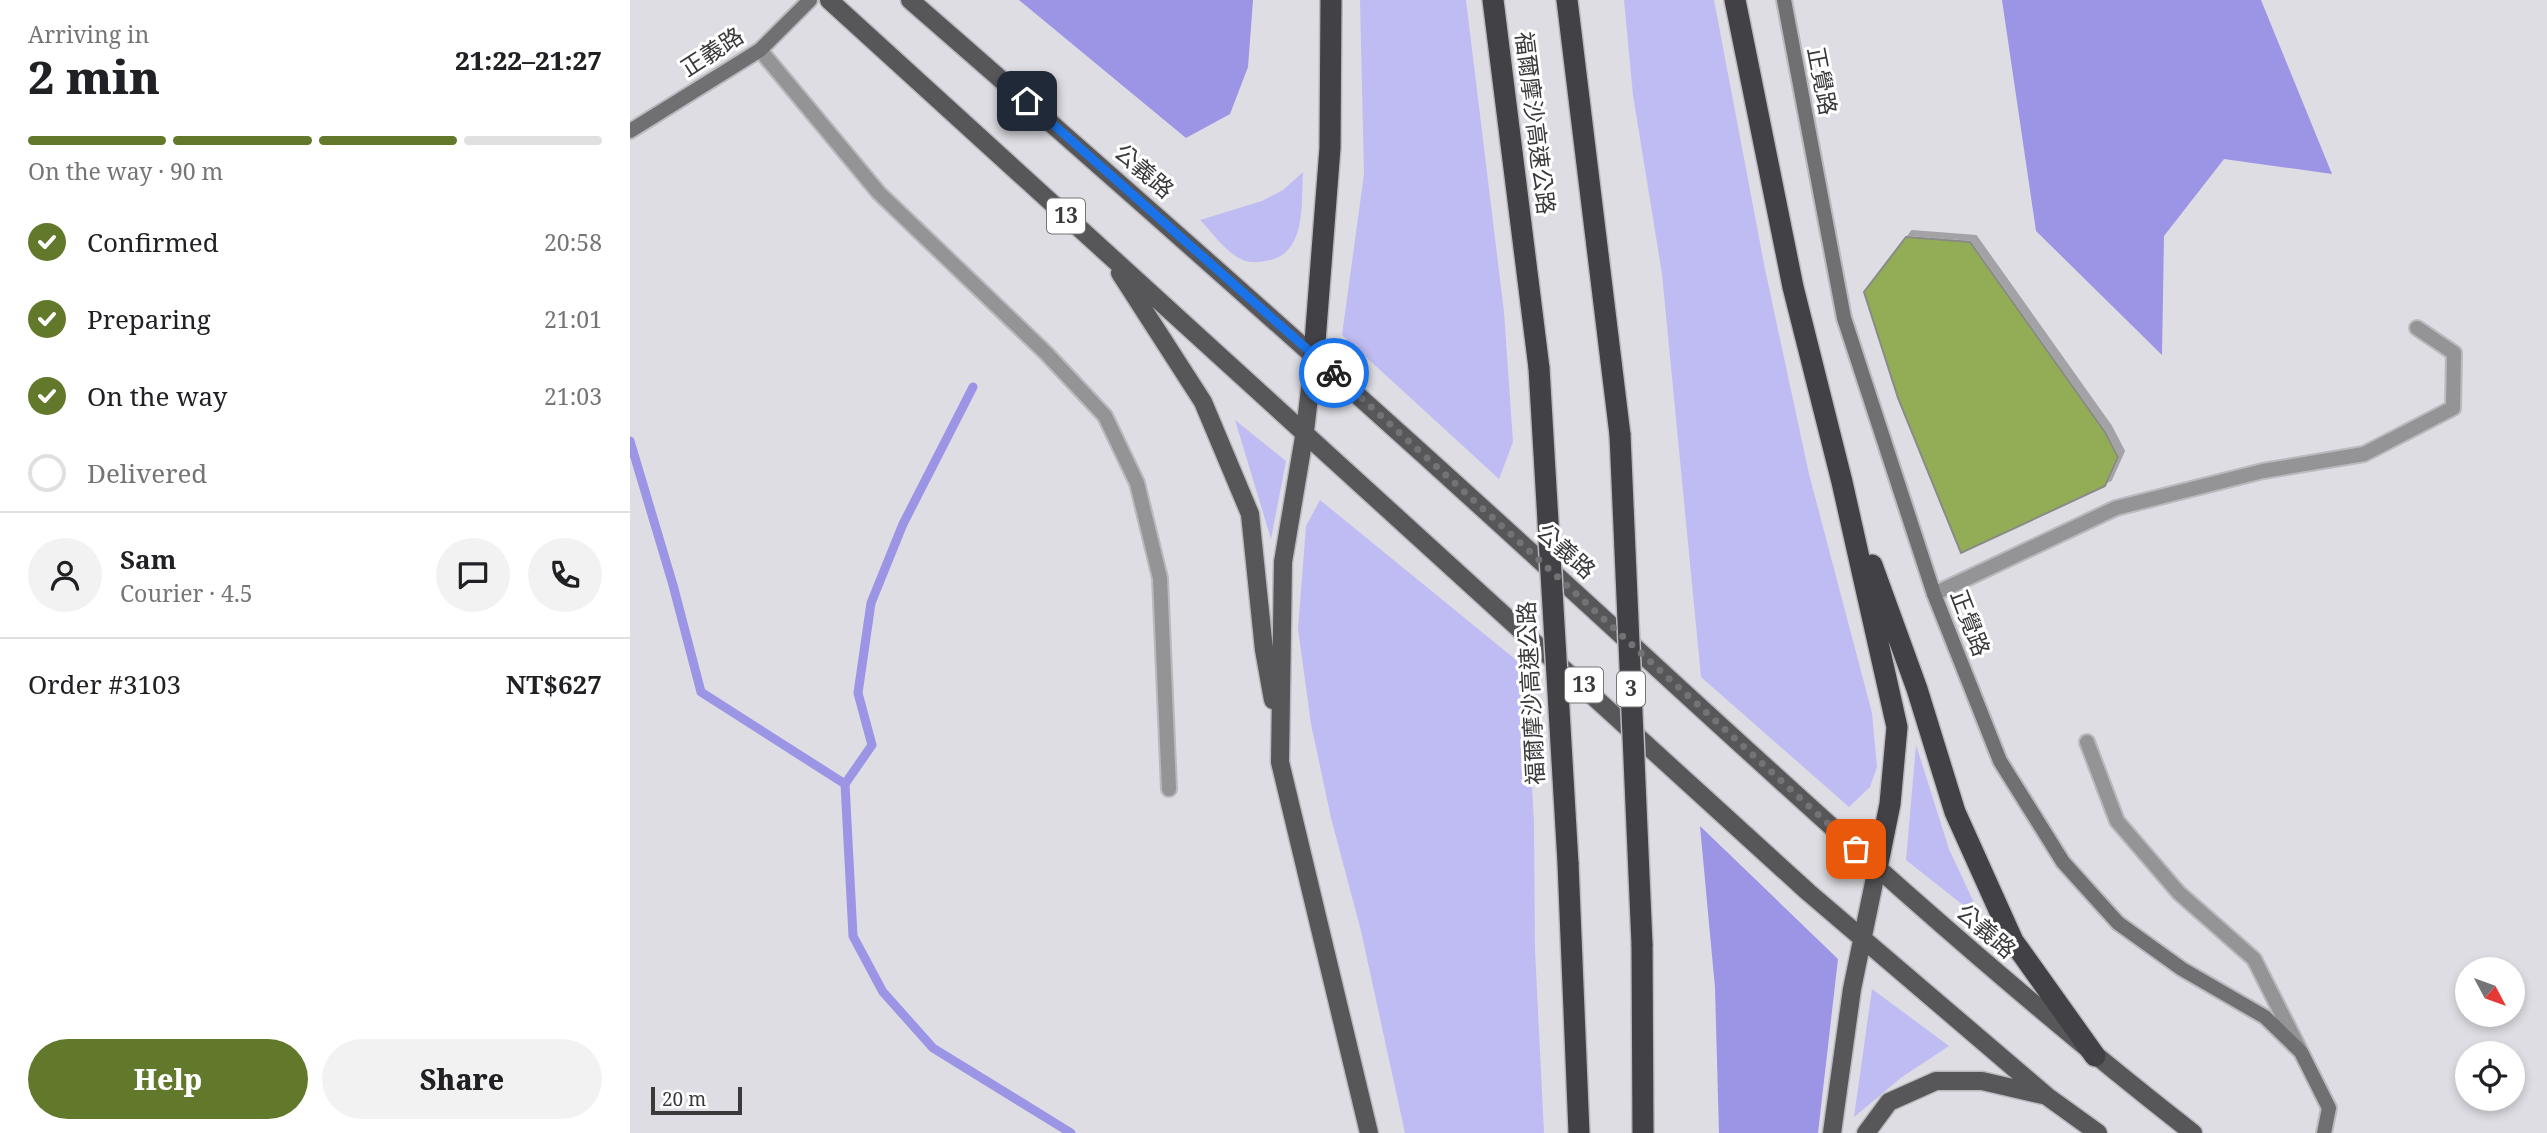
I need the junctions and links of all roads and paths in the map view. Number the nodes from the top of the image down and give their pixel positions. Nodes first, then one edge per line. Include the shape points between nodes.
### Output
1 (810, 0) edge
2 (829, 0) edge
3 (910, 0) edge
4 (1331, 0) edge
5 (1493, 0) edge
6 (1567, 0) edge
7 (1735, 0) edge
8 (1784, 0) edge
9 (760, 50) junction
10 (630, 131) edge
11 (1107, 252) junction
12 (2417, 328) dead end
13 (1314, 355) junction
14 (1305, 431) junction
15 (1842, 482) junction
16 (1934, 594) junction
17 (2087, 742) dead end
18 (1280, 743) junction
19 (1169, 789) dead end
20 (1877, 868) junction
21 (1863, 940) junction
22 (2301, 1052) junction
23 (2095, 1056) junction
24 (2048, 1097) junction
25 (1368, 1133) edge
26 (1578, 1133) edge
27 (1643, 1133) edge
28 (1832, 1133) edge
29 (1866, 1133) edge
30 (2098, 1133) edge
31 (2193, 1133) edge
32 (2323, 1133) edge

1 - 9 street, 正義路
2 - 11 main road, 13
3 - 13 main road, 公義路
4 - 13 highway via 1330,148
5 - 26 highway, 福爾摩沙高速公路, bridge via 1539,368
6 - 27 highway, 福爾摩沙高速公路 / 3, bridge via 1620,435 1642,944
7 - 15 highway via 1793,287
8 - 16 street, 正覺路 via 1844,318
9 - 10 street, 正義路
9 - 19 street via 879,192 1105,416 1137,483 1160,578
11 - 14 main road, 13
11 - 18 main road via 1203,402 1250,514 1264,650
12 - 16 street via 2454,354 2453,408 2364,454 2263,471 2116,508
13 - 14 main road
13 - 20 main road, 公義路
14 - 18 main road via 1283,562
14 - 21 main road, 13
15 - 20 highway via 1898,727
15 - 23 highway via 1917,689 1955,812 2014,941
16 - 22 street, 正覺路 via 2000,761 2063,862 2118,923 2182,969 2265,1017
17 - 22 street via 2117,821 2179,893 2254,959
18 - 25 main road via 1280,762
20 - 21 main road
20 - 23 main road, 公義路
21 - 24 main road, 13
21 - 28 main road
22 - 32 street, 正覺路 via 2329,1108
23 - 31 main road, 公義路
24 - 29 main road via 1982,1081 1936,1081 1889,1102
24 - 30 main road, 13

